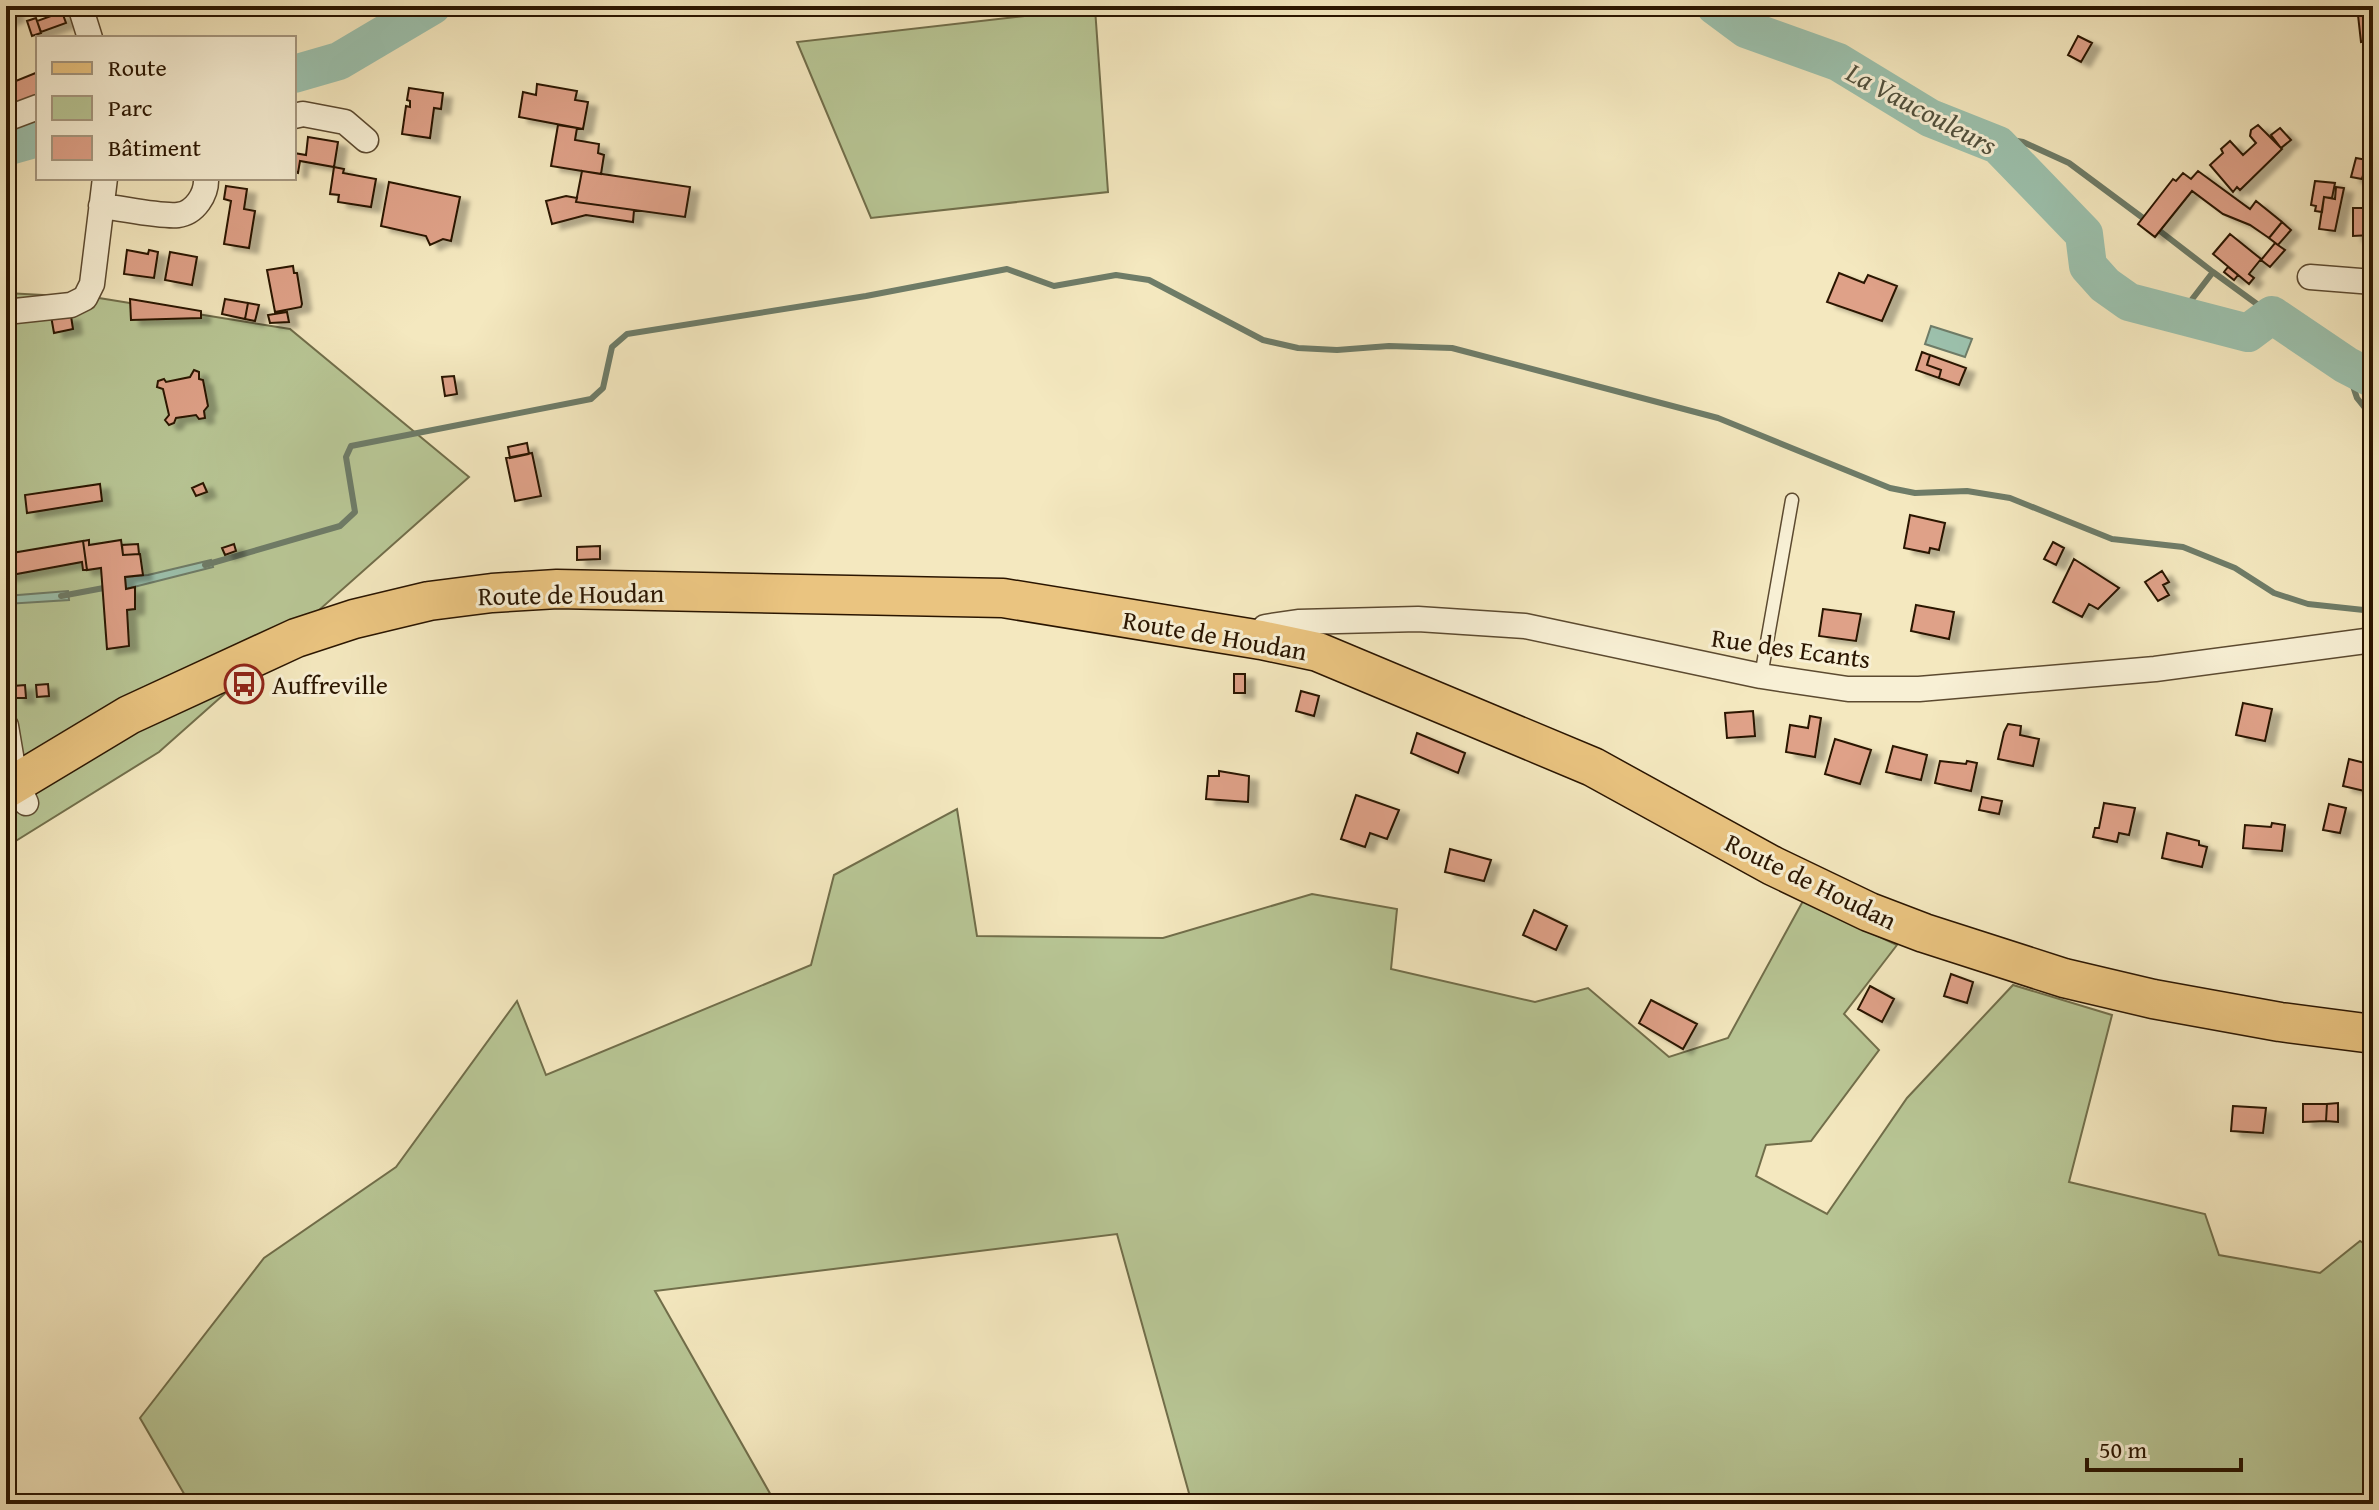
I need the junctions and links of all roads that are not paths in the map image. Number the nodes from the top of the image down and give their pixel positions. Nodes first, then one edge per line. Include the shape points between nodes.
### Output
1 (80, 6) edge
2 (89, 36) edge
3 (36, 108) edge
4 (296, 116) edge
5 (6, 119) edge
6 (366, 140) dead end
7 (105, 180) edge
8 (206, 180) edge
9 (101, 206) junction
10 (2310, 277) dead end
11 (2373, 282) edge
12 (6, 312) edge
13 (1792, 500) dead end
14 (1261, 640) junction
15 (2373, 640) edge
16 (1761, 676) junction
17 (6, 726) edge
18 (14, 798) edge
19 (2373, 1034) edge

1 - 2 street
3 - 5 street
4 - 6 street via 345,122
7 - 9 street
8 - 9 street via 195,207 179,215
9 - 12 street via 92,284 85,298 71,305
10 - 11 street
13 - 16 lane
14 - 16 street, Rue des Ecants via 1265,627 1298,622 1418,619 1525,626
14 - 18 main road, Route de Houdan via 1003,598 530,590 429,601 283,643 193,686 142,731
14 - 19 main road, Route de Houdan via 1318,652 1593,767 1773,866 1924,933 2064,978 2153,999
15 - 16 street, Rue des Ecants via 2155,669 1919,689 1848,689
17 - 18 street

